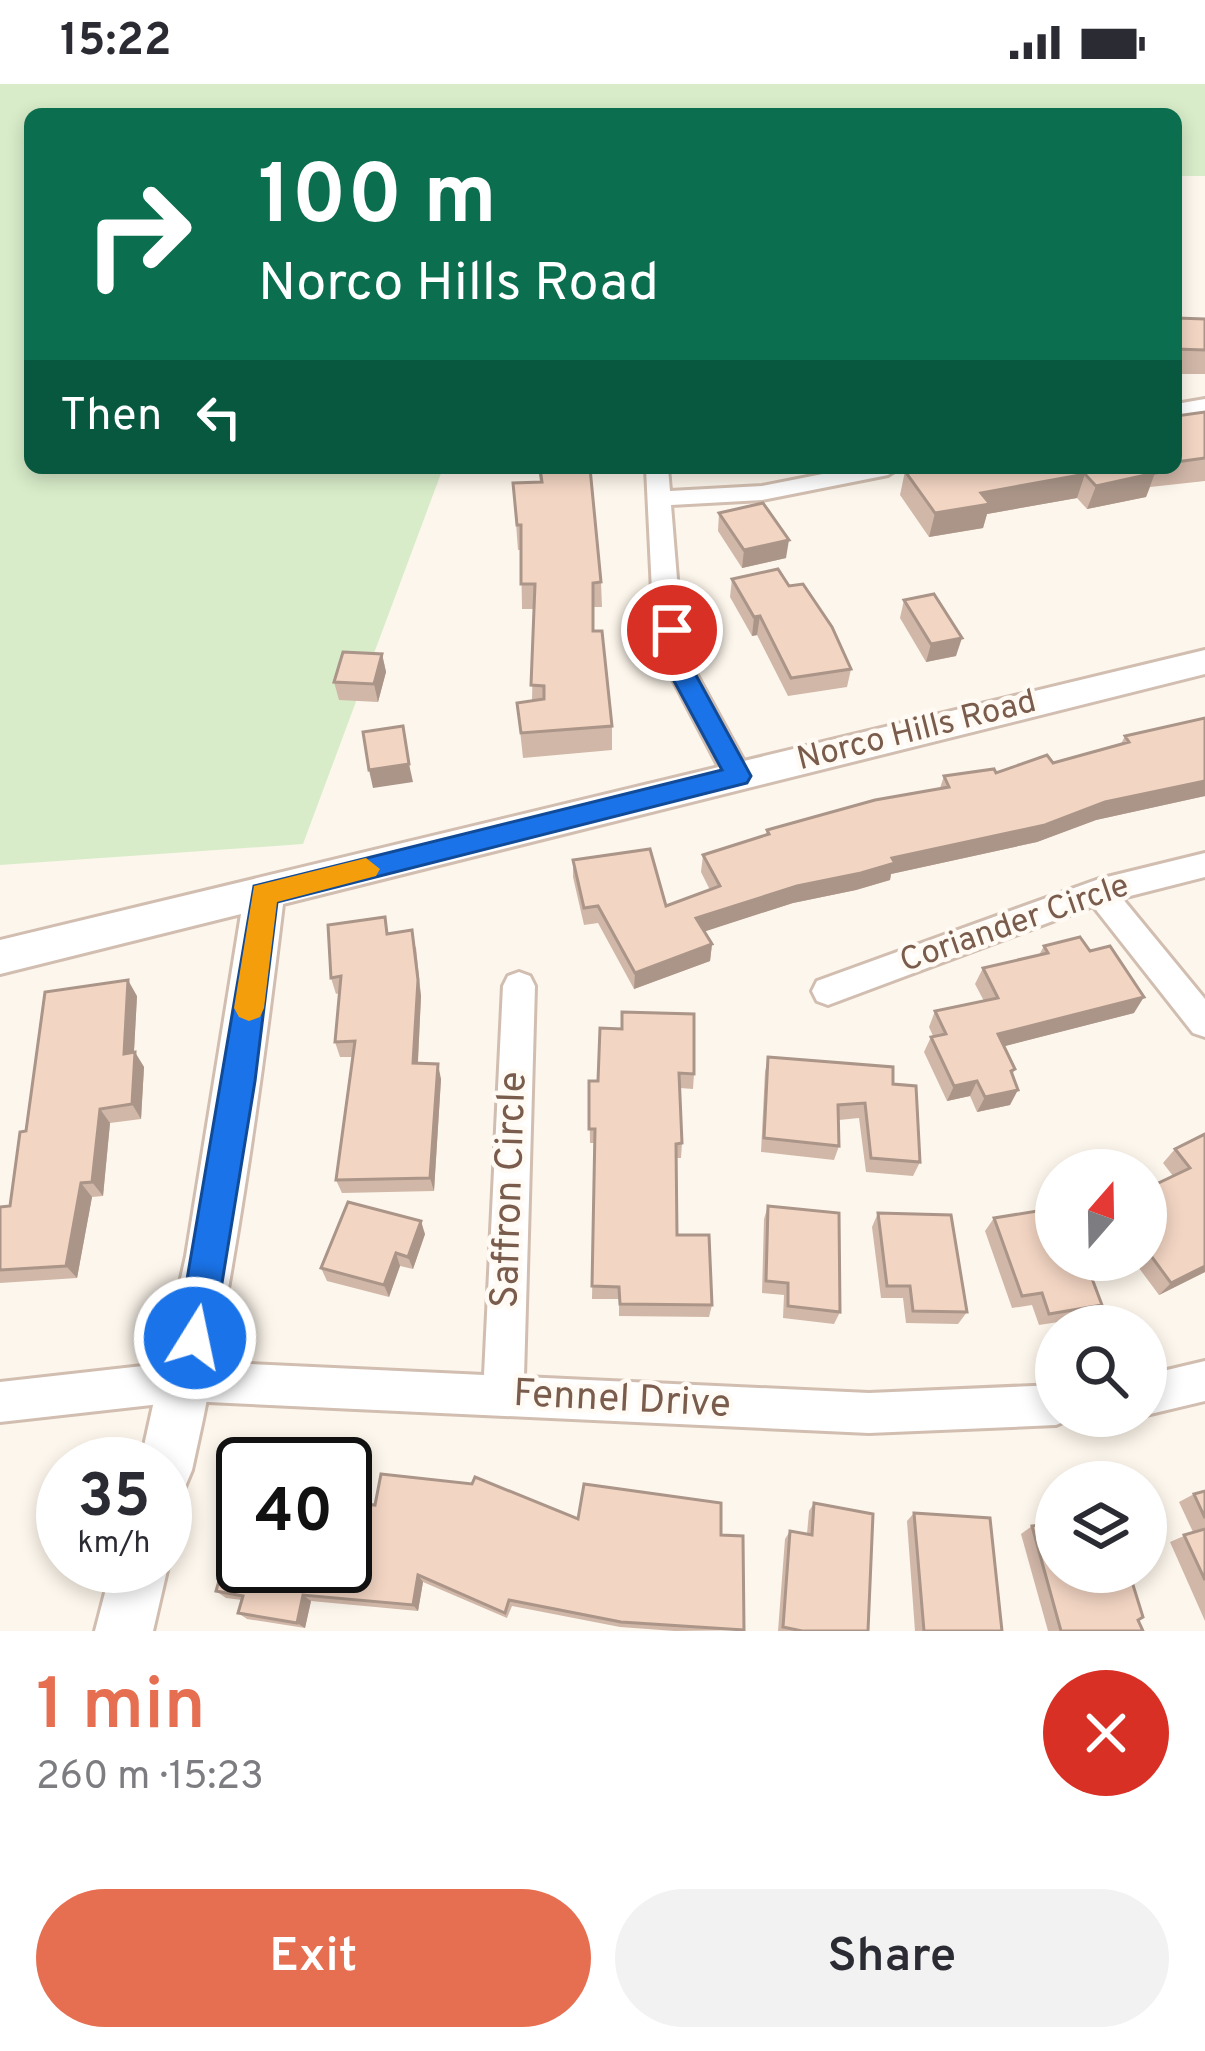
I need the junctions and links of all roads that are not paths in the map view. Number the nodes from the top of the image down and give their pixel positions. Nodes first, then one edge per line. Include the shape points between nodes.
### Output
1 (657, 474) edge
2 (858, 474) edge
3 (659, 499) junction
4 (1205, 662) edge
5 (738, 776) junction
6 (1205, 865) edge
7 (1099, 892) junction
8 (264, 894) junction
9 (0, 957) edge
10 (519, 986) dead end
11 (828, 991) dead end
12 (1205, 1023) edge
13 (188, 1381) junction
14 (1205, 1381) edge
15 (1167, 1390) edge
16 (503, 1395) junction
17 (0, 1402) edge
18 (1035, 1406) edge
19 (174, 1437) edge
20 (133, 1593) edge
21 (124, 1631) edge

1 - 3 street
2 - 3 street via 762,493
3 - 5 street via 680,668
4 - 5 street, Norco Hills Road
5 - 8 street, Norco Hills Road
6 - 7 street, Coriander Circle
7 - 11 street, Coriander Circle
7 - 12 street
8 - 9 street, Norco Hills Road
8 - 13 street
10 - 16 street, Saffron Circle
13 - 16 street, Fennel Drive
13 - 17 street, Fennel Drive
13 - 19 street
14 - 15 street
16 - 18 street, Fennel Drive via 869,1413
20 - 21 street

